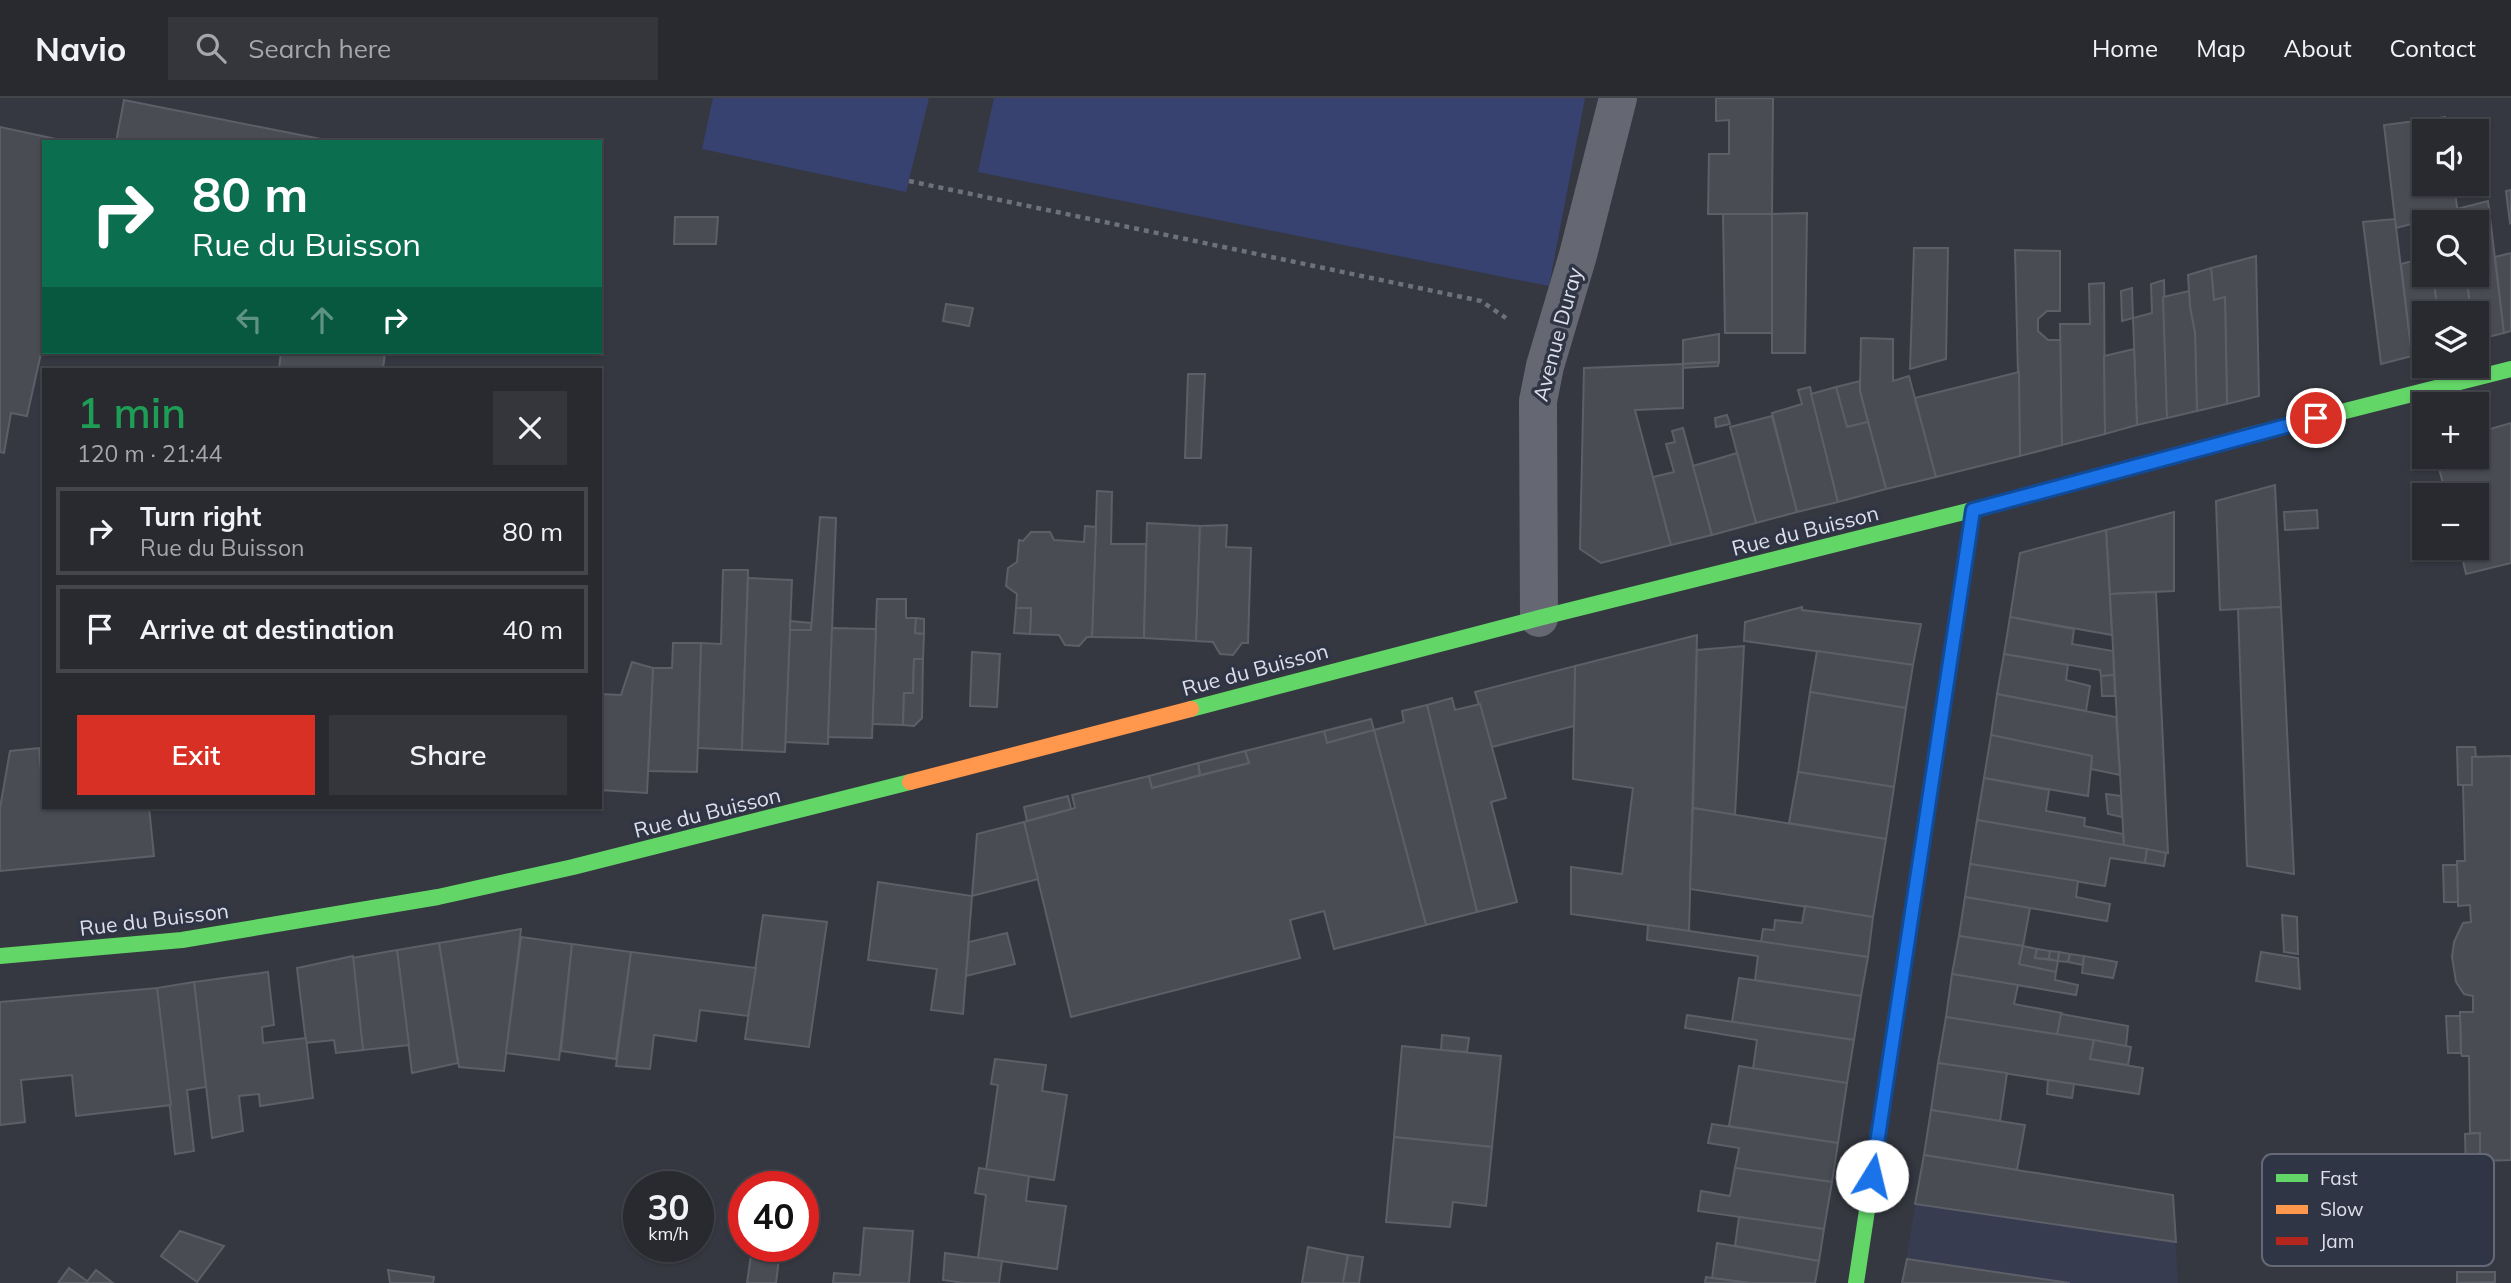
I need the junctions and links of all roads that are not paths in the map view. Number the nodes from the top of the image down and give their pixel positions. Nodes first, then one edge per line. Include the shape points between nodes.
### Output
1 (1618, 98) edge
2 (2511, 369) edge
3 (1973, 510) junction
4 (1539, 618) junction
5 (0, 956) edge
6 (1856, 1283) edge

1 - 4 street, Avenue Duray via 1538,401
2 - 3 street, Rue du Buisson
3 - 4 street, Rue du Buisson
3 - 6 street
4 - 5 street, Rue du Buisson via 973,766 492,885 182,940

